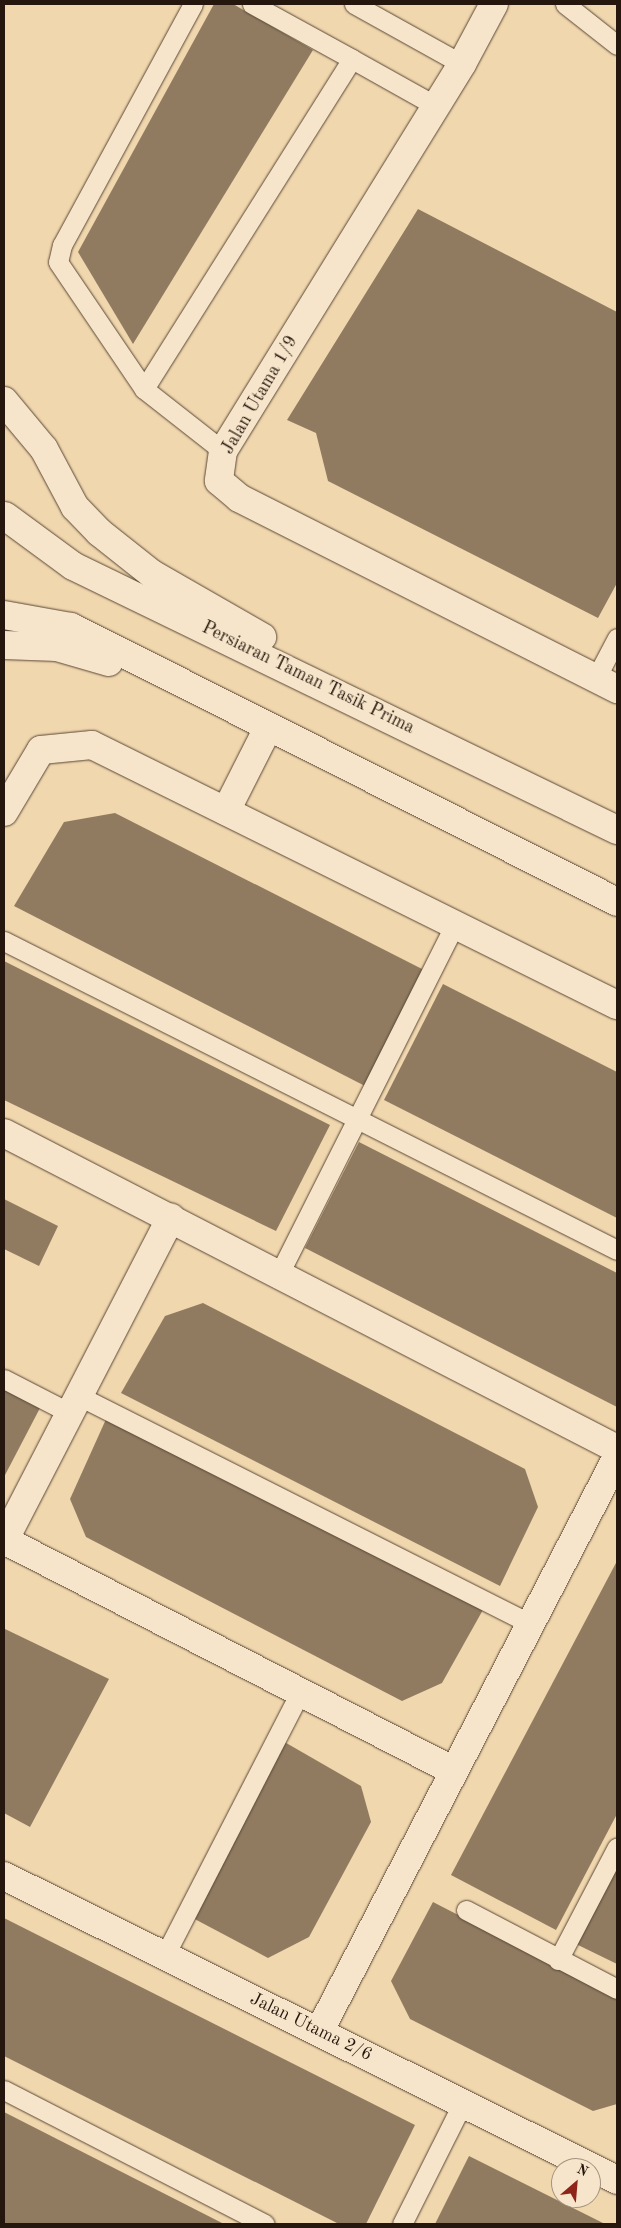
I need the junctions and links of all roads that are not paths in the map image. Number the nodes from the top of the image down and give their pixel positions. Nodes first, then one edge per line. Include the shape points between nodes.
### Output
1 (193, 4) edge
2 (252, 4) edge
3 (354, 4) edge
4 (494, 4) edge
5 (565, 4) edge
6 (617, 45) edge
7 (352, 59) junction
8 (462, 64) junction
9 (436, 106) junction
10 (144, 389) junction
11 (4, 401) edge
12 (223, 451) junction
13 (4, 522) edge
14 (4, 615) edge
15 (617, 638) edge
16 (4, 644) edge
17 (607, 684) edge
18 (182, 685) junction
19 (342, 694) junction
20 (268, 728) junction
21 (226, 811) junction
22 (4, 812) edge
23 (617, 830) edge
24 (617, 902) edge
25 (455, 924) junction
26 (4, 941) edge
27 (617, 1005) edge
28 (356, 1119) junction
29 (4, 1133) edge
30 (171, 1218) junction
31 (617, 1250) edge
32 (278, 1276) junction
33 (4, 1379) edge
34 (75, 1404) junction
35 (617, 1449) edge
36 (617, 1457) edge
37 (4, 1541) edge
38 (529, 1623) junction
39 (300, 1692) junction
40 (452, 1770) junction
41 (617, 1846) edge
42 (4, 1876) edge
43 (466, 1910) dead end
44 (165, 1955) junction
45 (558, 1960) junction
46 (617, 1989) edge
47 (319, 2032) junction
48 (4, 2090) edge
49 (463, 2102) junction
50 (617, 2180) edge
51 (265, 2224) edge
52 (402, 2224) edge

1 - 10 lane via 62,245 58,262
2 - 7 lane
3 - 8 lane
4 - 8 street, Jalan Utama 1/9
5 - 6 lane
7 - 9 lane
7 - 10 lane
8 - 9 street, Jalan Utama 1/9
9 - 12 street, Jalan Utama 1/9
10 - 12 lane
11 - 19 street via 44,449 74,507 99,532 152,574 254,632
12 - 17 street, Jalan Utama 1/9 via 219,481 240,498
13 - 19 street, Persiaran Taman Tasik Prima via 73,566
14 - 18 street via 71,627
15 - 17 lane
16 - 18 street via 57,647
18 - 20 street
19 - 23 street, Persiaran Taman Tasik Prima
20 - 21 street
20 - 24 street
21 - 22 street via 92,745 41,750
21 - 25 street
25 - 27 street
25 - 28 lane
26 - 28 lane
28 - 31 lane
28 - 32 lane
29 - 30 street
30 - 32 street
30 - 34 street
32 - 35 street
33 - 34 lane
34 - 37 street
34 - 38 lane
36 - 38 street
37 - 39 street
38 - 40 street
39 - 40 street
39 - 44 lane
40 - 47 street
41 - 45 lane
42 - 44 street, Jalan Utama 2/6
43 - 45 lane
44 - 47 street, Jalan Utama 2/6
45 - 46 lane
47 - 49 street, Jalan Utama 2/6
48 - 51 lane
49 - 50 street, Jalan Utama 2/6
49 - 52 lane

